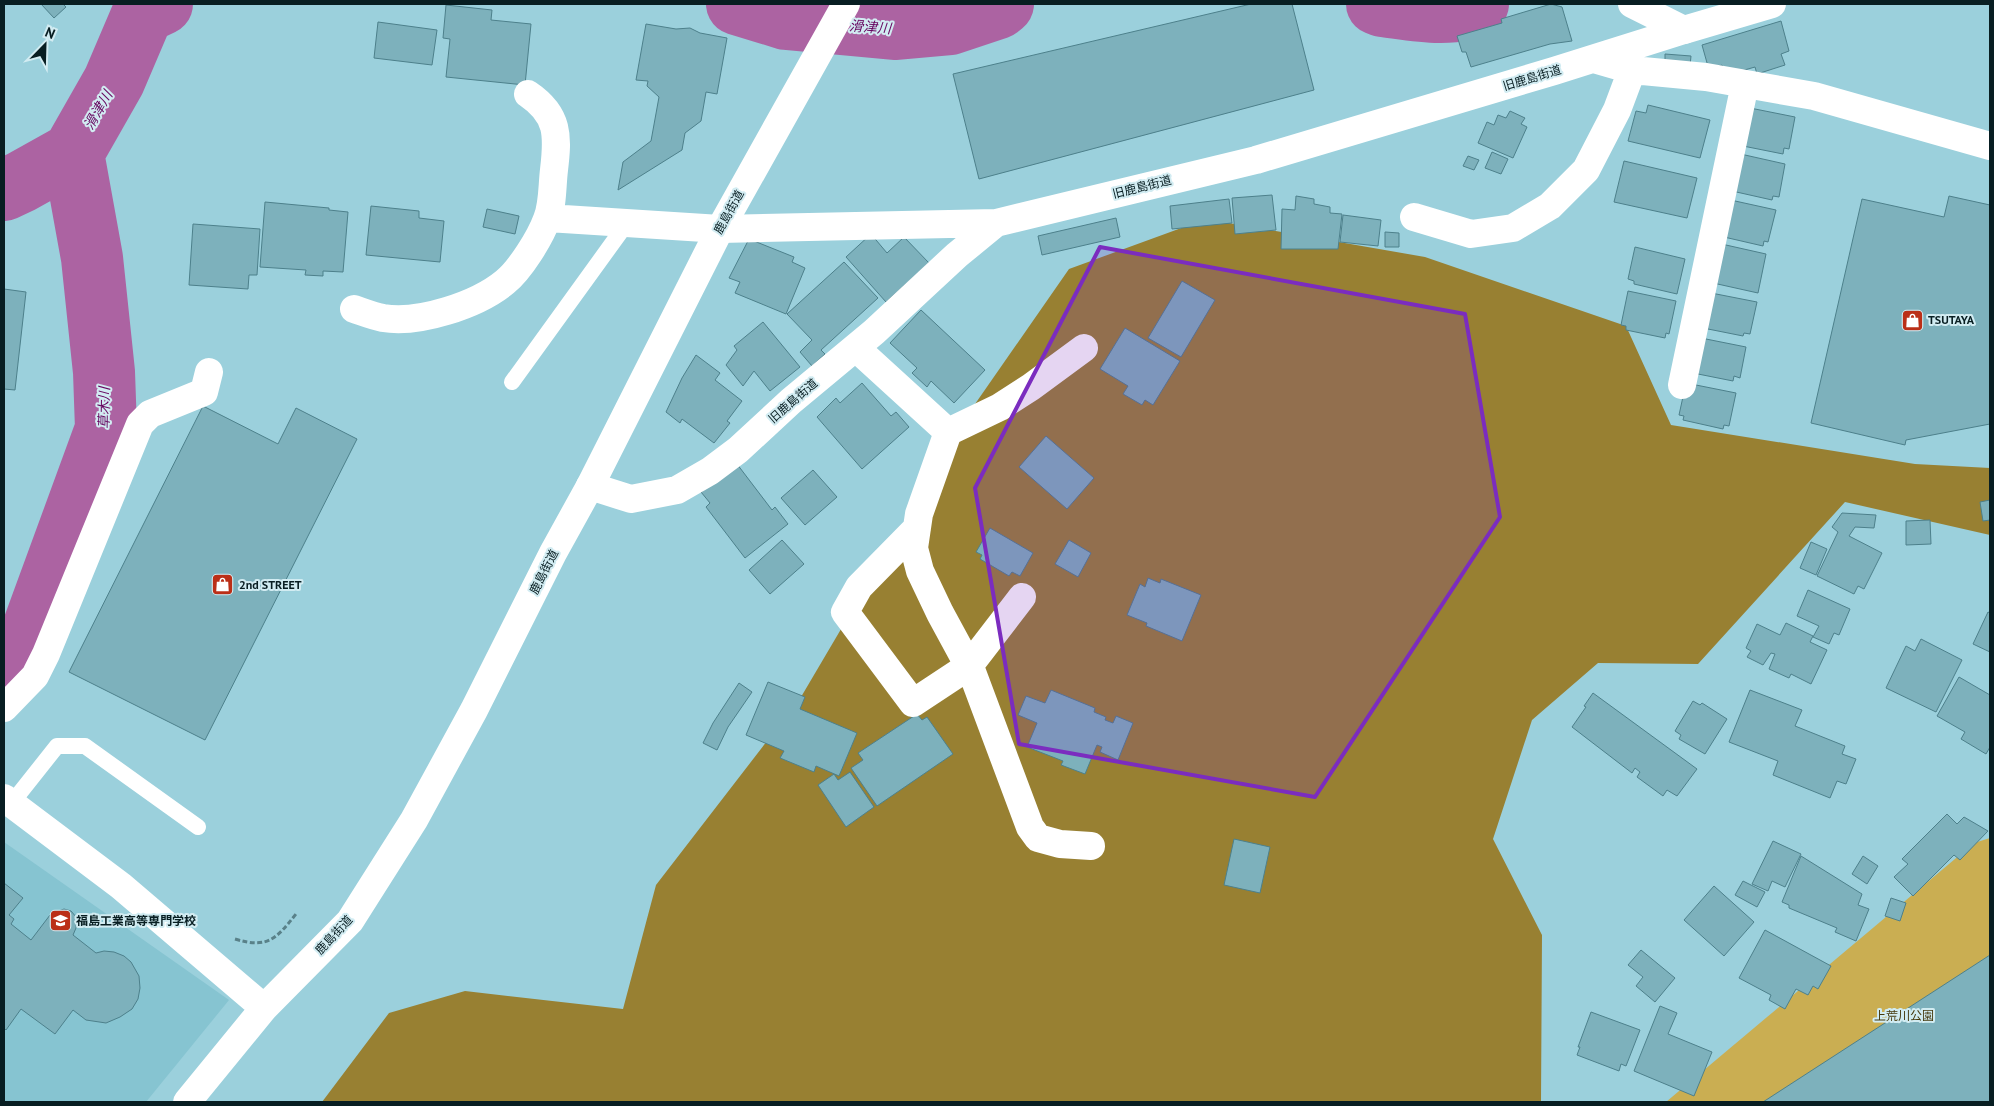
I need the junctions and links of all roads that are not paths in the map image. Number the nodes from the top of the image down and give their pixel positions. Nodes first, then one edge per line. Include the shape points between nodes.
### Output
1 (1632, 4) edge
2 (1772, 4) edge
3 (844, 7) edge
4 (1684, 30) junction
5 (1594, 58) junction
6 (1632, 70) junction
7 (1745, 84) junction
8 (528, 94) dead end
9 (1990, 146) edge
10 (1414, 217) dead end
11 (548, 218) junction
12 (627, 223) junction
13 (996, 223) junction
14 (720, 229) junction
15 (354, 309) dead end
16 (856, 348) junction
17 (1084, 348) dead end
18 (209, 372) dead end
19 (512, 382) dead end
20 (1682, 385) dead end
21 (948, 432) junction
22 (590, 486) junction
23 (917, 528) junction
24 (1022, 596) dead end
25 (968, 666) junction
26 (4, 708) edge
27 (8, 801) edge
28 (198, 827) dead end
29 (1091, 846) dead end
30 (264, 1008) junction
31 (187, 1102) edge

1 - 4 street
2 - 4 street, 旧鹿島街道
3 - 14 street, 鹿島街道
4 - 5 street, 旧鹿島街道
5 - 6 street
5 - 13 street, 旧鹿島街道 via 1256,160
6 - 7 street
6 - 10 street via 1617,110 1586,170 1550,206 1513,228 1471,234
7 - 9 street via 1814,96
7 - 20 street
8 - 11 street via 541,103 553,119 557,143
11 - 12 street
11 - 15 street via 532,249 505,282 448,312 414,319 384,318
12 - 14 street
12 - 19 lane
13 - 14 street
13 - 16 street, 旧鹿島街道
14 - 22 street, 鹿島街道
16 - 21 street
16 - 22 street, 旧鹿島街道 via 738,450 676,490 630,499
17 - 21 street via 1000,407
18 - 26 street via 204,392 150,414 140,424 46,654 35,676
21 - 23 street
22 - 30 street, 鹿島街道 via 414,820 350,921
23 - 25 street via 914,548 920,571
23 - 25 street via 859,587 845,612 913,703
24 - 25 street
25 - 29 street via 1030,827 1038,838 1060,844
27 - 28 lane via 57,746 85,746
27 - 30 street via 121,886
30 - 31 street, 鹿島街道

